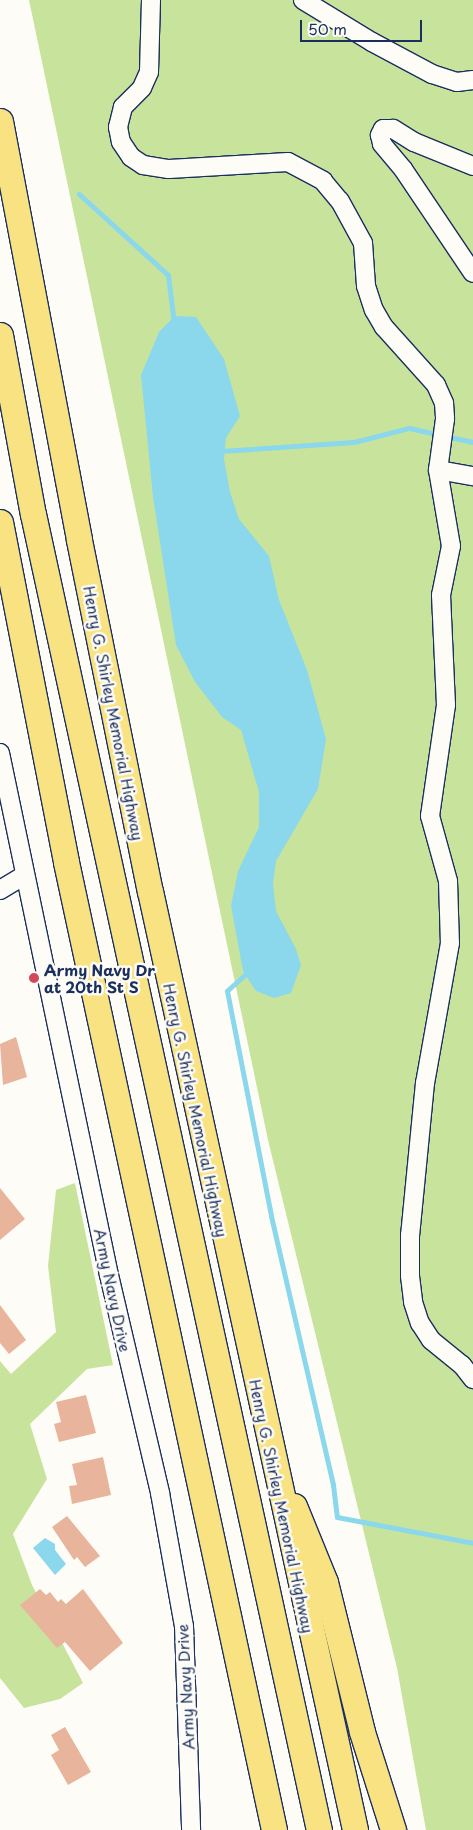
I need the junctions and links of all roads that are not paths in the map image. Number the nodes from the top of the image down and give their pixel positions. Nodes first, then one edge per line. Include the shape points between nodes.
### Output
1 (151, 0) edge
2 (304, 0) edge
3 (473, 80) edge
4 (0, 121) edge
5 (473, 166) edge
6 (473, 273) edge
7 (0, 335) edge
8 (438, 461) junction
9 (473, 476) edge
10 (0, 522) edge
11 (0, 753) edge
12 (25, 875) junction
13 (0, 890) edge
14 (473, 1379) edge
15 (269, 1446) junction
16 (259, 1764) junction
17 (191, 1830) edge
18 (264, 1830) edge
19 (274, 1830) edge
20 (319, 1830) edge
21 (355, 1830) edge
22 (393, 1830) edge

1 - 8 street via 149,72 142,88 123,107 118,127 120,142 143,165 169,168 288,162 323,181 340,201 363,243 366,286 374,310 384,327 436,386 444,403 445,419
2 - 3 street via 432,74 457,82
4 - 15 highway, Henry G. Shirley Memorial Highway via 114,716
5 - 6 street via 414,142 393,129 383,129 380,135 382,144 403,169
7 - 20 highway via 35,523
8 - 9 street
8 - 14 street via 451,546 441,595 446,705 430,816 448,881 450,943 425,1083 410,1235 410,1276 420,1323 431,1340 462,1365
10 - 16 highway via 66,862
11 - 12 street, Army Navy Drive
12 - 13 street
12 - 17 street, Army Navy Drive via 109,1275 160,1494 182,1616 188,1677
15 - 21 highway, Henry G. Shirley Memorial Highway
15 - 22 highway via 325,1582 362,1732
16 - 18 highway
16 - 19 highway

